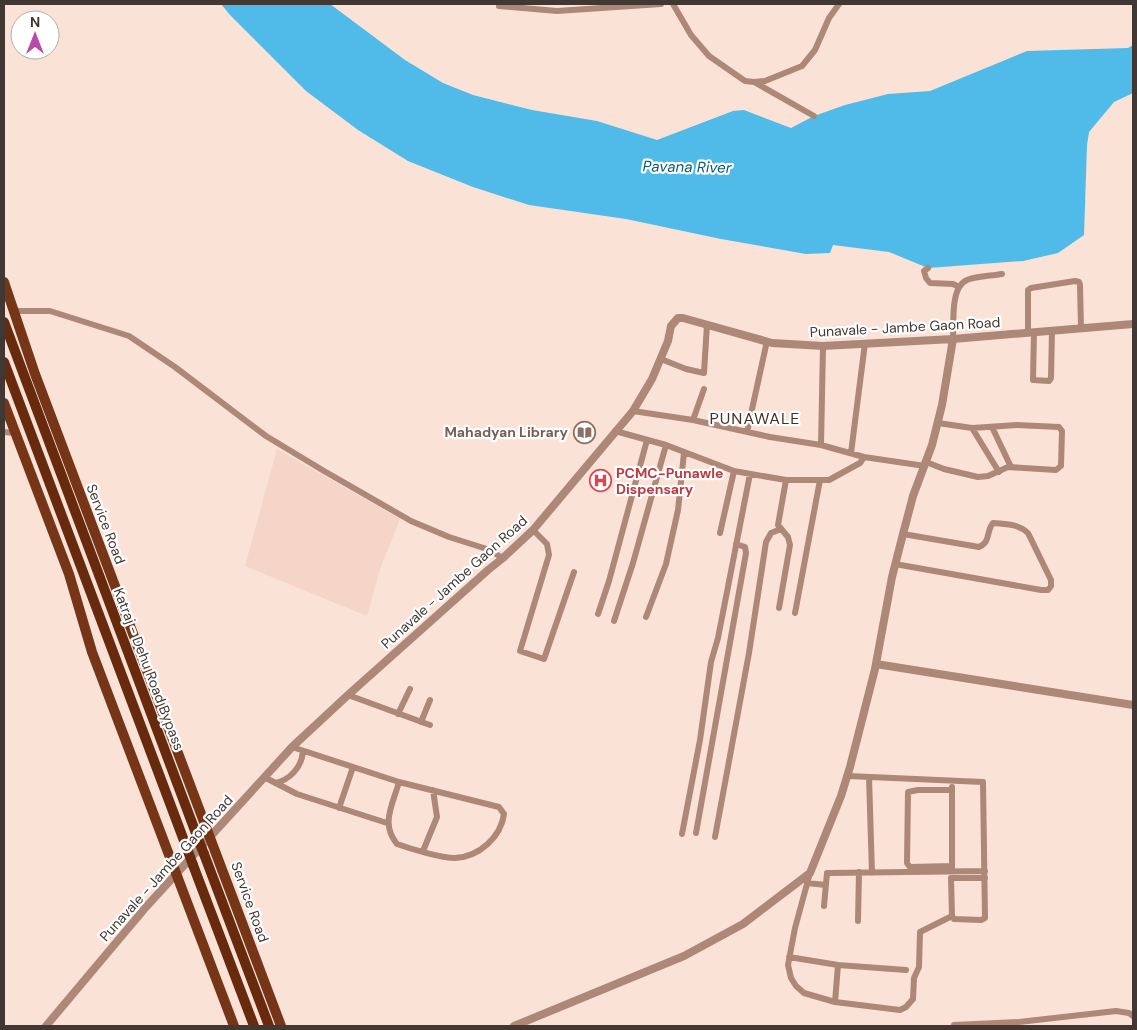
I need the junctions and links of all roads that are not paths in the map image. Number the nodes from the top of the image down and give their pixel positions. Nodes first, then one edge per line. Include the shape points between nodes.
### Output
1 (661, 4) edge
2 (673, 4) edge
3 (840, 4) edge
4 (499, 6) dead end
5 (591, 6) edge
6 (754, 82) junction
7 (814, 116) dead end
8 (928, 268) dead end
9 (1002, 274) dead end
10 (4, 282) edge
11 (959, 287) junction
12 (14, 311) junction
13 (4, 322) edge
14 (707, 324) junction
15 (1133, 324) edge
16 (1081, 328) junction
17 (1052, 331) junction
18 (1031, 333) junction
19 (953, 338) junction
20 (766, 341) junction
21 (865, 343) junction
22 (823, 346) junction
23 (661, 359) junction
24 (5, 368) edge
25 (704, 389) dead end
26 (4, 404) edge
27 (633, 411) junction
28 (693, 420) junction
29 (938, 423) junction
30 (992, 427) junction
31 (972, 428) junction
32 (615, 431) junction
33 (4, 432) edge
34 (747, 432) junction
35 (16, 434) junction
36 (647, 440) junction
37 (666, 445) junction
38 (821, 445) junction
39 (684, 453) junction
40 (851, 453) junction
41 (864, 457) junction
42 (925, 464) junction
43 (1011, 467) junction
44 (734, 471) junction
45 (999, 472) junction
46 (750, 474) junction
47 (786, 480) junction
48 (820, 480) junction
49 (781, 529) junction
50 (533, 530) junction
51 (720, 533) dead end
52 (903, 534) junction
53 (736, 544) junction
54 (503, 558) junction
55 (895, 564) junction
56 (574, 572) dead end
57 (779, 608) dead end
58 (795, 613) dead end
59 (598, 614) dead end
60 (646, 617) dead end
61 (614, 621) dead end
62 (876, 664) junction
63 (410, 689) dead end
64 (348, 695) junction
65 (430, 700) dead end
66 (1133, 705) edge
67 (398, 714) junction
68 (421, 722) junction
69 (430, 726) dead end
70 (292, 747) junction
71 (303, 751) junction
72 (353, 767) junction
73 (848, 776) junction
74 (264, 777) junction
75 (869, 777) junction
76 (952, 780) junction
77 (399, 782) junction
78 (275, 783) junction
79 (433, 790) junction
80 (952, 790) junction
81 (339, 808) junction
82 (387, 823) junction
83 (682, 834) dead end
84 (696, 834) dead end
85 (210, 836) junction
86 (715, 836) dead end
87 (423, 851) junction
88 (952, 868) junction
89 (859, 872) junction
90 (872, 872) junction
91 (810, 873) junction
92 (176, 875) junction
93 (985, 875) junction
94 (807, 883) junction
95 (826, 885) junction
96 (824, 906) dead end
97 (952, 916) junction
98 (858, 921) dead end
99 (790, 957) junction
100 (838, 965) junction
101 (906, 970) dead end
102 (835, 1002) junction
103 (1133, 1016) edge
104 (954, 1025) edge
105 (46, 1026) edge
106 (234, 1026) edge
107 (254, 1026) edge
108 (269, 1026) edge
109 (282, 1026) edge
110 (514, 1026) edge

1 - 5 street
2 - 6 street via 691,35 709,56 745,81
3 - 6 street via 802,66 765,81
4 - 5 street via 557,11
6 - 7 street
8 - 11 street via 924,271 930,283
9 - 11 street via 967,280
10 - 12 main road, Service Road
11 - 19 street via 955,298
12 - 54 street via 50,311 129,336 266,436 336,478 411,521
12 - 85 main road, Service Road via 93,531
13 - 108 highway, Katraj - Dehu Road Bypass, bridge
14 - 20 street, Punavale - Jambe Gaon Road
14 - 23 street, Punavale - Jambe Gaon Road via 683,318 674,320
14 - 23 street via 704,373
15 - 16 street, Punavale - Jambe Gaon Road
16 - 17 street, Punavale - Jambe Gaon Road
16 - 18 street via 1080,285 1075,281 1028,290
17 - 18 street, Punavale - Jambe Gaon Road
17 - 18 street via 1049,381 1033,380
18 - 19 street, Punavale - Jambe Gaon Road
19 - 21 street, Punavale - Jambe Gaon Road
19 - 29 street
20 - 22 street, Punavale - Jambe Gaon Road
20 - 34 street
21 - 22 street, Punavale - Jambe Gaon Road
21 - 40 street
22 - 38 street
23 - 27 street, Punavale - Jambe Gaon Road
24 - 107 highway, Katraj - Dehu Road Bypass, bridge
25 - 28 street
26 - 35 main road
27 - 28 street
27 - 32 street, Punavale - Jambe Gaon Road
28 - 34 street
29 - 31 street
29 - 42 street
30 - 31 street
30 - 43 street
30 - 43 street via 1062,428 1059,469
31 - 45 street
32 - 36 street
32 - 50 street, Punavale - Jambe Gaon Road
33 - 35 street
34 - 38 street
35 - 92 main road via 69,574 92,652
36 - 37 street
36 - 59 street
37 - 39 street
37 - 61 street
38 - 40 street
39 - 44 street
39 - 60 street via 678,510 666,564
40 - 41 street
41 - 42 street
41 - 48 street via 860,463 829,480
42 - 45 street via 978,477
42 - 52 street
43 - 45 street
44 - 46 street
44 - 51 street
46 - 47 street
46 - 53 street
47 - 48 street
47 - 49 street via 779,522
48 - 58 street
49 - 57 street via 790,546
49 - 86 street via 771,533 766,542
50 - 54 street, Punavale - Jambe Gaon Road
50 - 56 street via 546,544 549,555 521,652 544,659
52 - 55 street
52 - 55 street via 979,547 984,545 993,523 1024,528 1051,580 1051,586 1048,590 1041,590
53 - 83 street
53 - 84 street via 745,547 746,553
54 - 64 street, Punavale - Jambe Gaon Road
55 - 62 street
62 - 66 street
62 - 73 street
63 - 67 street
64 - 67 street
64 - 70 street, Punavale - Jambe Gaon Road
65 - 68 street
67 - 68 street
68 - 69 street
70 - 71 street
70 - 74 street, Punavale - Jambe Gaon Road
71 - 72 street
71 - 78 street via 300,764 288,778
72 - 77 street
72 - 81 street
73 - 75 street
73 - 91 street
74 - 78 street
74 - 85 street, Punavale - Jambe Gaon Road
75 - 76 street
75 - 90 street
76 - 80 street
76 - 93 street via 983,782
77 - 79 street
77 - 82 street
78 - 81 street
79 - 87 street via 437,817
79 - 87 street via 499,807 504,814 494,839 474,853 449,857
80 - 88 street
80 - 88 street via 908,792 910,867
81 - 82 street
82 - 87 street via 397,844
85 - 92 street, Punavale - Jambe Gaon Road
85 - 109 main road, Service Road
88 - 90 street
88 - 93 street
89 - 90 street
89 - 95 street via 827,873
89 - 98 street
91 - 94 street
91 - 110 street via 742,924 684,956
92 - 105 street, Punavale - Jambe Gaon Road
92 - 106 main road
93 - 97 street via 951,878
93 - 97 street via 985,918 954,919
94 - 95 street
94 - 99 street
95 - 96 street
97 - 102 street via 920,932 919,967 914,978 913,999 906,1007 900,1010
99 - 100 street
99 - 102 street via 788,970 796,986 804,993
100 - 101 street
100 - 102 street
103 - 104 street via 1116,1011 1018,1022

